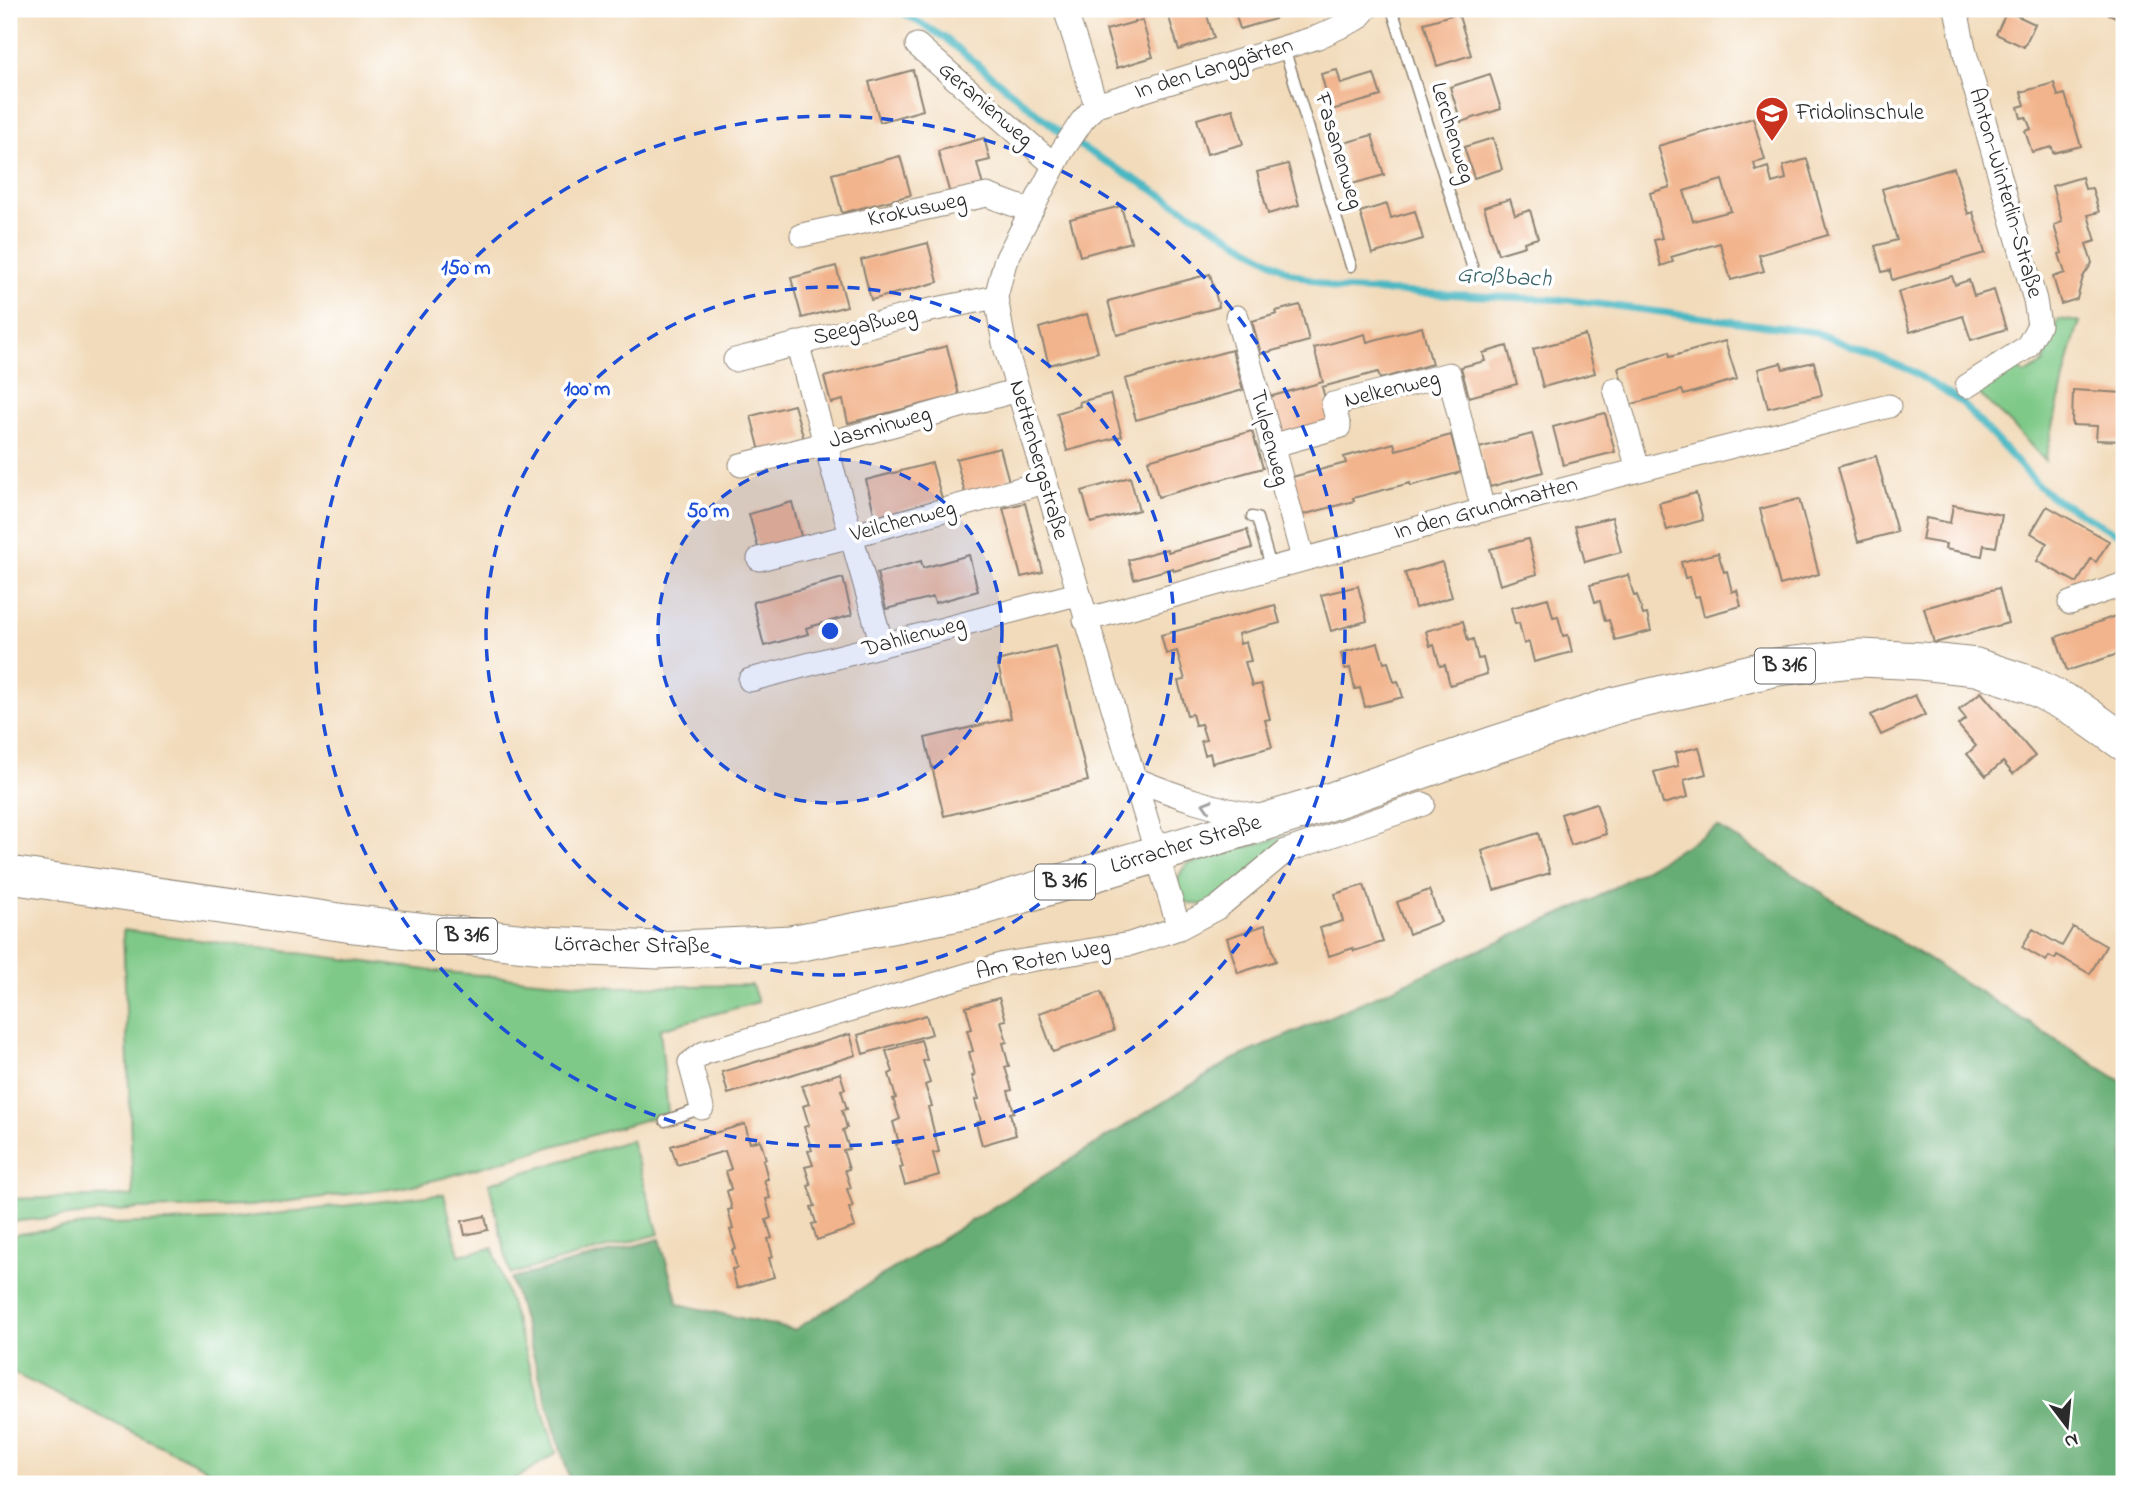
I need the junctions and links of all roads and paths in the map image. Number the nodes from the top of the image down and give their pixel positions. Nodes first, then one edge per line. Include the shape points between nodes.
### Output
1 (1065, 9) edge
2 (1366, 9) edge
3 (1392, 9) edge
4 (1956, 9) edge
5 (917, 45) dead end
6 (1284, 48) junction
7 (1089, 113) junction
8 (1058, 158) junction
9 (1031, 211) junction
10 (802, 235) dead end
11 (1351, 266) dead end
12 (1473, 269) dead end
13 (996, 297) junction
14 (1237, 317) dead end
15 (797, 343) junction
16 (735, 360) dead end
17 (1967, 386) dead end
18 (1615, 389) dead end
19 (1018, 390) junction
20 (1889, 406) dead end
21 (825, 444) junction
22 (1271, 446) junction
23 (741, 465) dead end
24 (1638, 470) junction
25 (1045, 482) junction
26 (1483, 510) junction
27 (1252, 517) dead end
28 (851, 536) junction
29 (1303, 558) junction
30 (759, 559) dead end
31 (1270, 567) junction
32 (2124, 584) edge
33 (1077, 594) junction
34 (2070, 603) dead end
35 (1085, 620) junction
36 (882, 645) junction
37 (750, 680) dead end
38 (2124, 742) edge
39 (1133, 778) junction
40 (1423, 804) dead end
41 (1274, 818) junction
42 (1155, 854) junction
43 (9, 876) edge
44 (1178, 928) junction
45 (702, 1108) joint
46 (665, 1121) dead end

1 - 7 street
2 - 6 street, In den Langgärten via 1357,19
3 - 12 lane, Lerchenweg
4 - 17 street, Anton-Winterlin-Straße via 2039,325 2027,347
5 - 8 street, Geranienweg
6 - 7 street, In den Langgärten
6 - 11 lane, Fasanenweg
7 - 8 street, Nettenbergstraße
8 - 9 street, Nettenbergstraße
9 - 10 street, Krokusweg via 987,195
9 - 13 street, Nettenbergstraße via 1005,262
13 - 15 street, Seegaßweg
13 - 19 street, Nettenbergstraße
14 - 22 street, Tulpenweg
15 - 16 street, Seegaßweg
15 - 21 street
18 - 24 street
19 - 21 street, Jasminweg
19 - 25 street, Nettenbergstraße
20 - 24 street, In den Grundmatten
21 - 23 street, Jasminweg
21 - 28 street
22 - 26 street, Nelkenweg via 1339,427 1333,404 1449,374
22 - 29 street, Tulpenweg
24 - 26 street, In den Grundmatten
25 - 28 street, Veilchenweg
25 - 33 street, Nettenbergstraße
26 - 29 street, In den Grundmatten
27 - 31 lane via 1257,518
28 - 30 street, Veilchenweg
28 - 36 street
29 - 31 street, In den Grundmatten
31 - 35 street, In den Grundmatten
32 - 34 street
33 - 35 street, Nettenbergstraße
33 - 36 street, Dahlienweg
35 - 39 street, Nettenbergstraße
36 - 37 street, Dahlienweg
38 - 41 main road, Lörracher Straße / B 316 via 2077,709 2031,685 1976,667 1861,658 1777,667 1617,705
41 -> 39 street via 1225,811
39 - 42 street, Nettenbergstraße
40 - 44 street, Am Roten Weg via 1286,852 1217,908
41 - 42 main road, Lörracher Straße / B 316
42 - 43 main road, Lörracher Straße / B 316 via 974,909 791,944 658,950 544,945 346,923
42 - 44 street, Nettenbergstraße
44 - 45 street, Am Roten Weg via 1130,944 1004,964 704,1053 690,1063
45 - 46 lane

